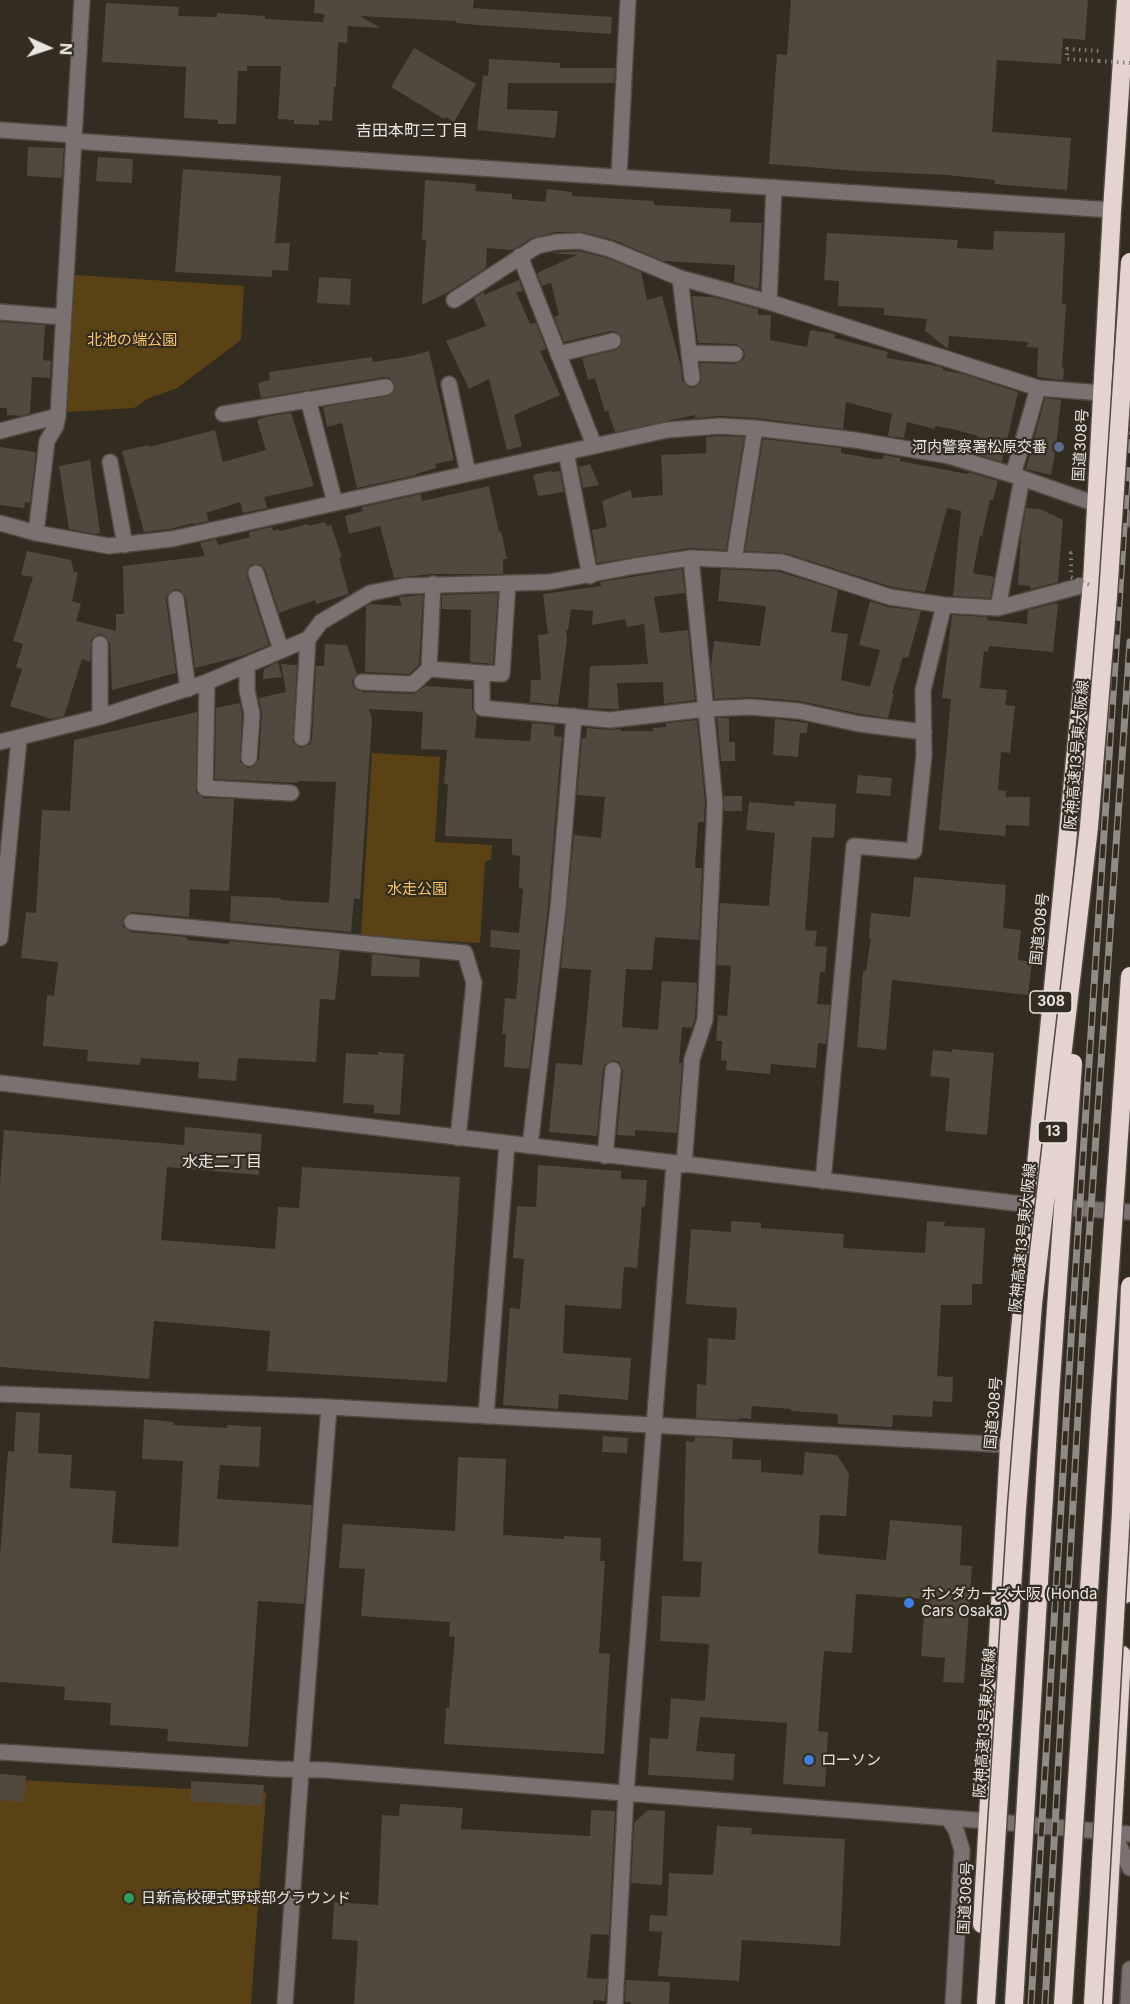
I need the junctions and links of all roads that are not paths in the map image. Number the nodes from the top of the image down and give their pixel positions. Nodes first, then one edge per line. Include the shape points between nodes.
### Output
1 (82, 0) edge
2 (628, 0) edge
3 (1126, 0) edge
4 (0, 130) edge
5 (74, 138) junction
6 (619, 176) junction
7 (774, 187) junction
8 (1112, 210) junction
9 (520, 256) junction
10 (1130, 262) edge
11 (680, 278) junction
12 (454, 300) dead end
13 (769, 302) junction
14 (0, 312) edge
15 (63, 317) junction
16 (614, 341) dead end
17 (689, 353) junction
18 (558, 354) junction
19 (735, 354) dead end
20 (692, 378) dead end
21 (449, 384) dead end
22 (386, 387) dead end
23 (1038, 388) junction
24 (1102, 393) junction
25 (309, 399) junction
26 (223, 414) dead end
27 (58, 416) junction
28 (755, 428) junction
29 (0, 432) edge
30 (594, 445) junction
31 (566, 452) junction
32 (110, 462) dead end
33 (468, 473) junction
34 (1018, 476) junction
35 (335, 503) junction
36 (1096, 504) junction
37 (1130, 519) edge
38 (0, 523) edge
39 (36, 533) junction
40 (125, 544) junction
41 (691, 558) junction
42 (734, 560) junction
43 (256, 573) dead end
44 (590, 576) junction
45 (508, 583) junction
46 (1092, 583) junction
47 (433, 584) junction
48 (176, 599) dead end
49 (944, 605) junction
50 (998, 608) junction
51 (308, 639) junction
52 (100, 644) dead end
53 (281, 650) junction
54 (247, 664) junction
55 (429, 669) junction
56 (482, 673) junction
57 (207, 682) junction
58 (362, 682) dead end
59 (188, 689) junction
60 (706, 709) junction
61 (574, 716) junction
62 (100, 717) junction
63 (924, 732) junction
64 (302, 738) dead end
65 (19, 739) junction
66 (0, 742) edge
67 (249, 758) dead end
68 (291, 793) dead end
69 (1089, 827) junction
70 (132, 922) dead end
71 (0, 938) edge
72 (1130, 976) edge
73 (613, 1070) dead end
74 (0, 1083) edge
75 (458, 1138) junction
76 (507, 1144) junction
77 (530, 1146) junction
78 (605, 1156) junction
79 (679, 1165) junction
80 (823, 1181) junction
81 (1031, 1205) junction
82 (1130, 1212) edge
83 (1130, 1286) edge
84 (0, 1394) edge
85 (329, 1407) junction
86 (486, 1416) junction
87 (655, 1425) junction
88 (1009, 1445) junction
89 (1130, 1518) edge
90 (0, 1752) edge
91 (301, 1770) junction
92 (626, 1793) junction
93 (948, 1818) junction
94 (988, 1821) junction
95 (1122, 1834) edge
96 (1130, 1868) edge
97 (984, 1881) junction
98 (961, 1886) junction
99 (1130, 1969) edge
100 (285, 2004) edge
101 (615, 2004) edge
102 (953, 2004) edge
103 (978, 2004) edge
104 (986, 2004) edge
105 (1014, 2004) edge
106 (1064, 2004) edge
107 (1094, 2004) edge
108 (1103, 2004) edge
109 (1128, 2004) edge

1 - 5 street
2 - 6 street
3 - 8 highway, 国道308号 / 308
4 - 5 street
5 - 6 street
5 - 15 street
6 - 7 street
7 - 8 street
7 - 13 street
8 - 24 highway, 国道308号 / 308
9 - 11 street via 537,246 580,241
9 - 12 street
9 - 18 street
10 - 69 highway, 阪神高速13号東大阪線 / 13, bridge
11 - 13 street
11 - 17 street
13 - 23 street
14 - 15 street
15 - 27 street
16 - 18 street
17 - 19 street
17 - 20 street
18 - 30 street
21 - 33 street
22 - 25 street
23 - 24 street
23 - 34 street
24 - 36 highway, 国道308号 / 308
25 - 26 street
25 - 35 street
27 - 29 street
27 - 39 street via 47,441
28 - 30 street via 668,430
28 - 34 street via 949,456
28 - 42 street
30 - 31 street
31 - 33 street
31 - 44 street
32 - 40 street
33 - 35 street
34 - 36 street
34 - 50 street
35 - 40 street via 172,539
36 - 37 street
36 - 46 highway, 国道308号 / 308
38 - 39 street
39 - 40 street via 109,546
41 - 42 street
41 - 44 street
41 - 60 street
42 - 49 street via 782,562 890,597
43 - 53 street
44 - 45 street
45 - 47 street
45 - 56 street via 502,674
46 - 50 street
46 - 81 highway, 国道308号 / 308
47 - 51 street via 370,593 321,622
47 - 55 street
48 - 59 street
49 - 50 street
49 - 63 street via 923,690
51 - 53 street
51 - 64 street
52 - 62 street
53 - 54 street
54 - 57 street
54 - 67 street via 252,714
55 - 56 street
55 - 58 street via 413,684
56 - 61 street via 482,708
57 - 59 street
57 - 68 street via 205,788
59 - 62 street
60 - 61 street via 610,720
60 - 63 street via 799,711 858,724
60 - 79 street via 715,803 706,1008 692,1059
61 - 77 street via 558,908
62 - 65 street
63 - 80 street via 914,851 854,846
65 - 66 street
65 - 71 street
69 - 104 highway, 阪神高速13号東大阪線 / 13, bridge via 1033,1304
69 - 105 highway, bridge
70 - 75 street via 465,953 474,983
72 - 106 highway, bridge
73 - 78 street
74 - 75 street
75 - 76 street
76 - 77 street
76 - 86 street
77 - 78 street
78 - 79 street
79 - 80 street
79 - 87 street
80 - 81 street
81 - 82 street
81 - 88 highway, 国道308号 / 308
83 - 107 highway, bridge
84 - 85 street
85 - 86 street
85 - 91 street
86 - 87 street
87 - 88 street
87 - 92 street
88 - 94 highway, 国道308号 / 308
89 - 95 highway
90 - 91 street
91 - 92 street
91 - 100 street
92 - 93 street
92 - 101 street
93 - 94 street
93 - 98 street via 962,1845
94 - 95 street
94 - 97 highway, 国道308号 / 308
95 - 96 street
95 - 108 highway
97 - 98 street
97 - 103 highway, 国道308号 / 308
98 - 102 street
99 - 109 street

